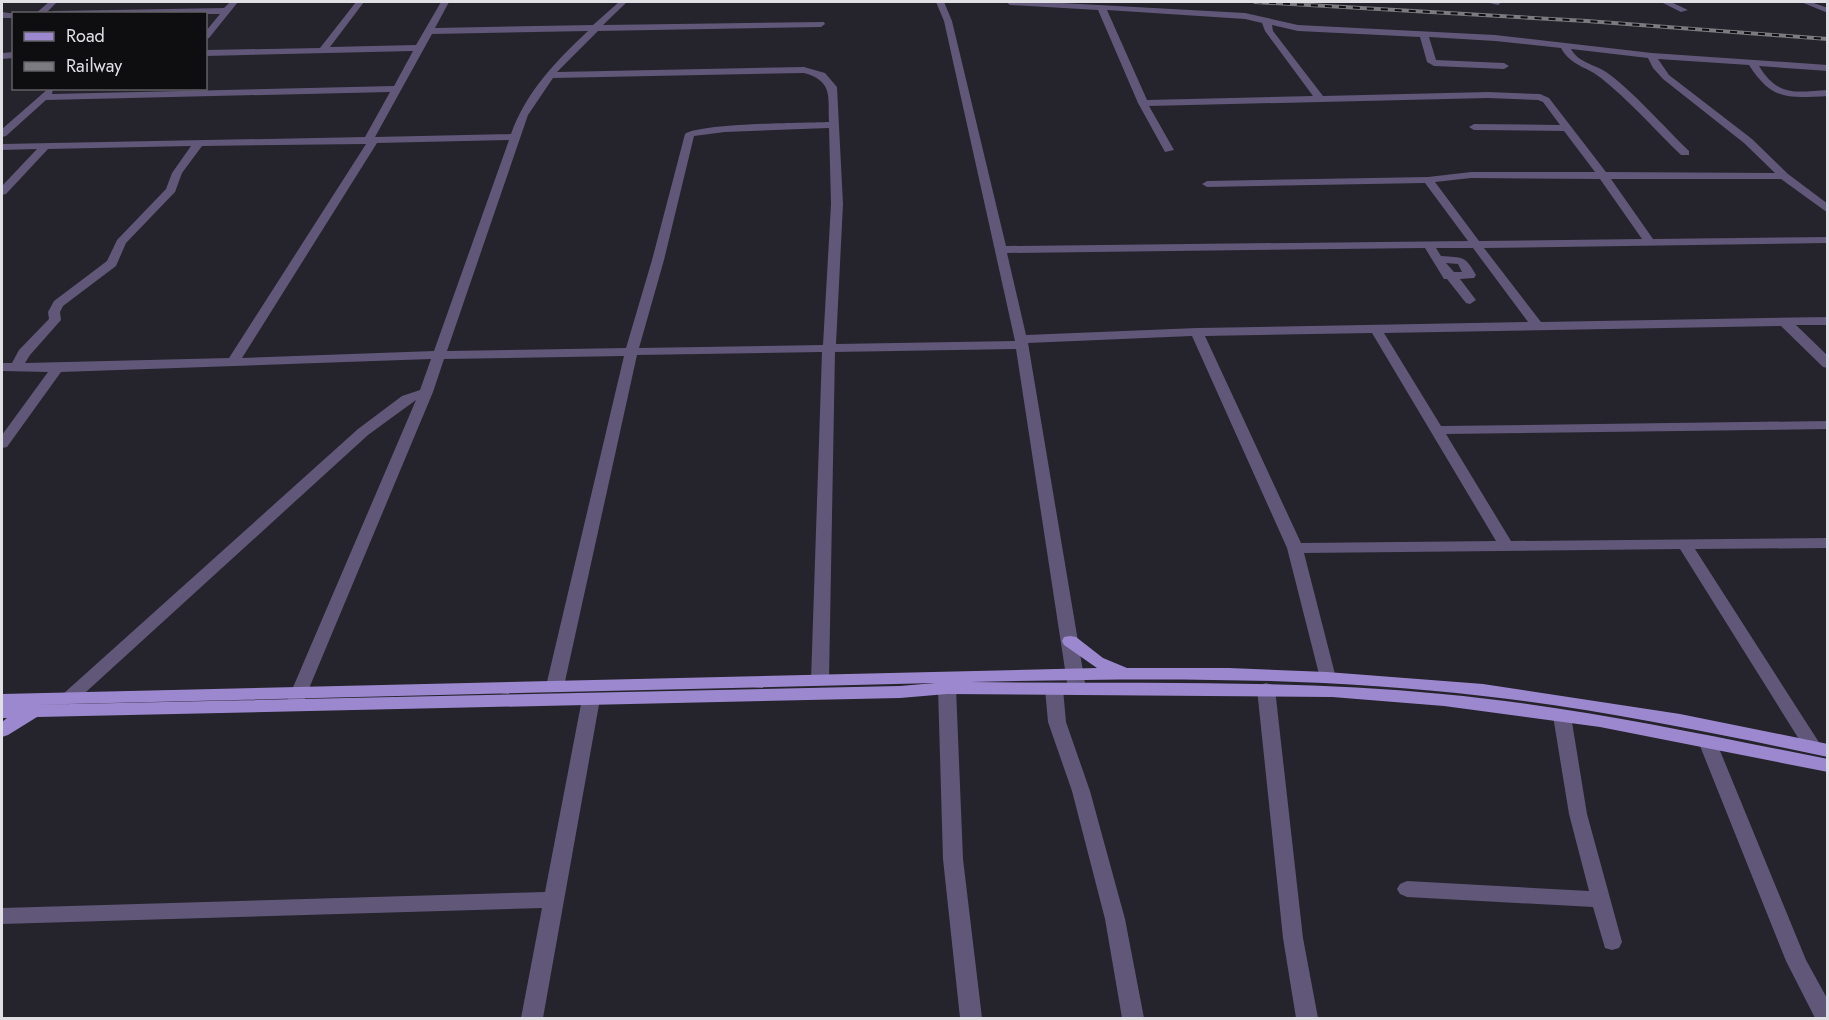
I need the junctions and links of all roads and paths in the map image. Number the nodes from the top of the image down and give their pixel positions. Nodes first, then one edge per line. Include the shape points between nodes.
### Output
1 (53, 2) edge
2 (136, 2) edge
3 (234, 2) edge
4 (360, 2) edge
5 (445, 2) edge
6 (623, 2) edge
7 (940, 2) edge
8 (1010, 2) edge
9 (1665, 2) edge
10 (1805, 2) edge
11 (1101, 7) junction
12 (1684, 10) dead end
13 (225, 11) junction
14 (1827, 11) edge
15 (41, 12) edge
16 (124, 12) joint
17 (1266, 20) junction
18 (821, 24) dead end
19 (598, 26) junction
20 (430, 31) junction
21 (1425, 34) junction
22 (207, 35) edge
23 (1565, 47) junction
24 (421, 48) junction
25 (323, 50) junction
26 (207, 52) edge
27 (1652, 56) junction
28 (1752, 63) junction
29 (1504, 66) dead end
30 (1827, 68) edge
31 (550, 75) junction
32 (396, 89) junction
33 (51, 90) edge
34 (1827, 93) edge
35 (44, 97) junction
36 (1320, 99) junction
37 (1143, 103) junction
38 (834, 125) junction
39 (1474, 127) dead end
40 (1567, 128) junction
41 (2, 134) edge
42 (516, 137) junction
43 (370, 141) junction
44 (2, 147) edge
45 (44, 148) junction
46 (196, 148) junction
47 (1169, 150) dead end
48 (1685, 153) dead end
49 (1604, 176) junction
50 (1784, 176) junction
51 (1428, 180) junction
52 (1207, 184) dead end
53 (2, 192) edge
54 (1827, 210) edge
55 (1827, 240) edge
56 (1650, 241) junction
57 (1428, 244) junction
58 (1476, 244) junction
59 (1001, 250) junction
60 (1437, 259) junction
61 (1448, 276) junction
62 (1470, 300) dead end
63 (1827, 321) edge
64 (1785, 322) junction
65 (1537, 326) junction
66 (1376, 329) junction
67 (1197, 332) junction
68 (1021, 342) junction
69 (829, 349) junction
70 (631, 352) junction
71 (439, 355) junction
72 (232, 363) junction
73 (1827, 364) edge
74 (2, 367) edge
75 (17, 367) junction
76 (57, 368) junction
77 (426, 393) junction
78 (1827, 424) edge
79 (1435, 430) junction
80 (2, 444) edge
81 (1827, 543) edge
82 (1685, 545) junction
83 (1506, 546) junction
84 (1295, 549) junction
85 (1070, 642) junction
86 (1132, 675) junction
87 (1327, 678) junction
88 (820, 680) junction
89 (1076, 681) junction
90 (555, 686) junction
91 (947, 688) junction
92 (1054, 689) junction
93 (1266, 690) junction
94 (69, 698) junction
95 (297, 699) junction
96 (591, 699) junction
97 (6, 709) edge
98 (43, 711) junction
99 (1562, 716) junction
100 (2, 731) edge
101 (1707, 741) junction
102 (1820, 749) edge
103 (1827, 766) edge
104 (1407, 889) dead end
105 (553, 900) junction
106 (1601, 900) junction
107 (2, 916) edge
108 (1612, 942) dead end
109 (532, 1018) edge
110 (971, 1018) edge
111 (1133, 1018) edge
112 (1307, 1018) edge
113 (1826, 1018) edge

1 - 15 street
2 - 16 street
3 - 13 street
4 - 25 street
5 - 20 street
6 - 19 street
7 - 59 street via 948,21
8 - 11 street
9 - 12 street
10 - 14 street
11 - 17 street
11 - 37 street
13 - 16 street
13 - 22 street
17 - 21 street via 1298,28
17 - 36 street via 1269,31
18 - 19 street
19 - 20 street
19 - 31 street
20 - 24 street
21 - 23 street
21 - 29 street via 1434,63
23 - 27 street
23 - 48 street via 1570,56 1618,88
24 - 25 street
24 - 32 street
25 - 26 street
27 - 28 street
27 - 50 street via 1666,76 1748,141
28 - 30 street
28 - 34 street via 1774,90 1793,95
31 - 38 street via 804,70 822,75 832,87
31 - 42 street via 531,98
32 - 35 street
32 - 43 street
33 - 35 street
35 - 41 street
36 - 37 street
36 - 40 street via 1537,97 1546,100
37 - 47 street
38 - 69 street via 837,204
38 - 70 street via 690,134
39 - 40 street
40 - 49 street
42 - 43 street
42 - 71 street
43 - 46 street via 212,143
43 - 72 street
44 - 45 street
45 - 46 street
45 - 53 street
46 - 75 street via 155,209 121,242 112,262 58,304 55,320 24,352
49 - 50 street
49 - 51 street via 1471,175
49 - 56 street
50 - 54 street
51 - 52 street
51 - 58 street
55 - 56 street
56 - 58 street
57 - 58 street
57 - 59 street
57 - 60 street
58 - 65 street
59 - 68 street
60 - 61 street
60 - 61 street via 1462,261 1470,275
61 - 62 street
63 - 64 street
64 - 65 street
64 - 73 street
65 - 66 street
66 - 67 street
66 - 79 street
67 - 68 street
67 - 84 street
68 - 69 street
68 - 85 street
69 - 70 street
69 - 88 street
70 - 71 street
70 - 90 street
71 - 72 street
71 - 77 street
72 - 76 street
74 - 75 street
75 - 76 street
76 - 80 street
77 - 94 street via 407,399 363,432
77 - 95 street
78 - 79 street
79 - 83 street
81 - 82 street
82 - 83 street
82 - 102 street
83 - 84 street
84 - 87 street
85 - 86 main road via 1097,662
85 - 89 street
86 - 87 main road
86 - 89 main road
87 - 102 main road via 1483,690 1680,720
88 - 89 main road
88 - 90 main road
89 - 92 main road
89 - 93 main road
90 - 95 main road
91 - 92 main road
91 - 96 main road
91 - 110 street via 953,859
92 - 111 street via 1057,722 1081,791 1115,919
93 - 99 main road via 1444,700
93 - 112 street via 1293,938
94 - 95 main road
94 - 97 main road
95 - 96 main road
95 - 98 main road
96 - 105 street
97 - 98 main road
98 - 100 main road via 15,721
99 - 101 main road
99 - 106 street via 1578,814
101 - 103 main road
101 - 113 street via 1796,961
104 - 106 street
105 - 107 street
105 - 109 street
106 - 108 street

